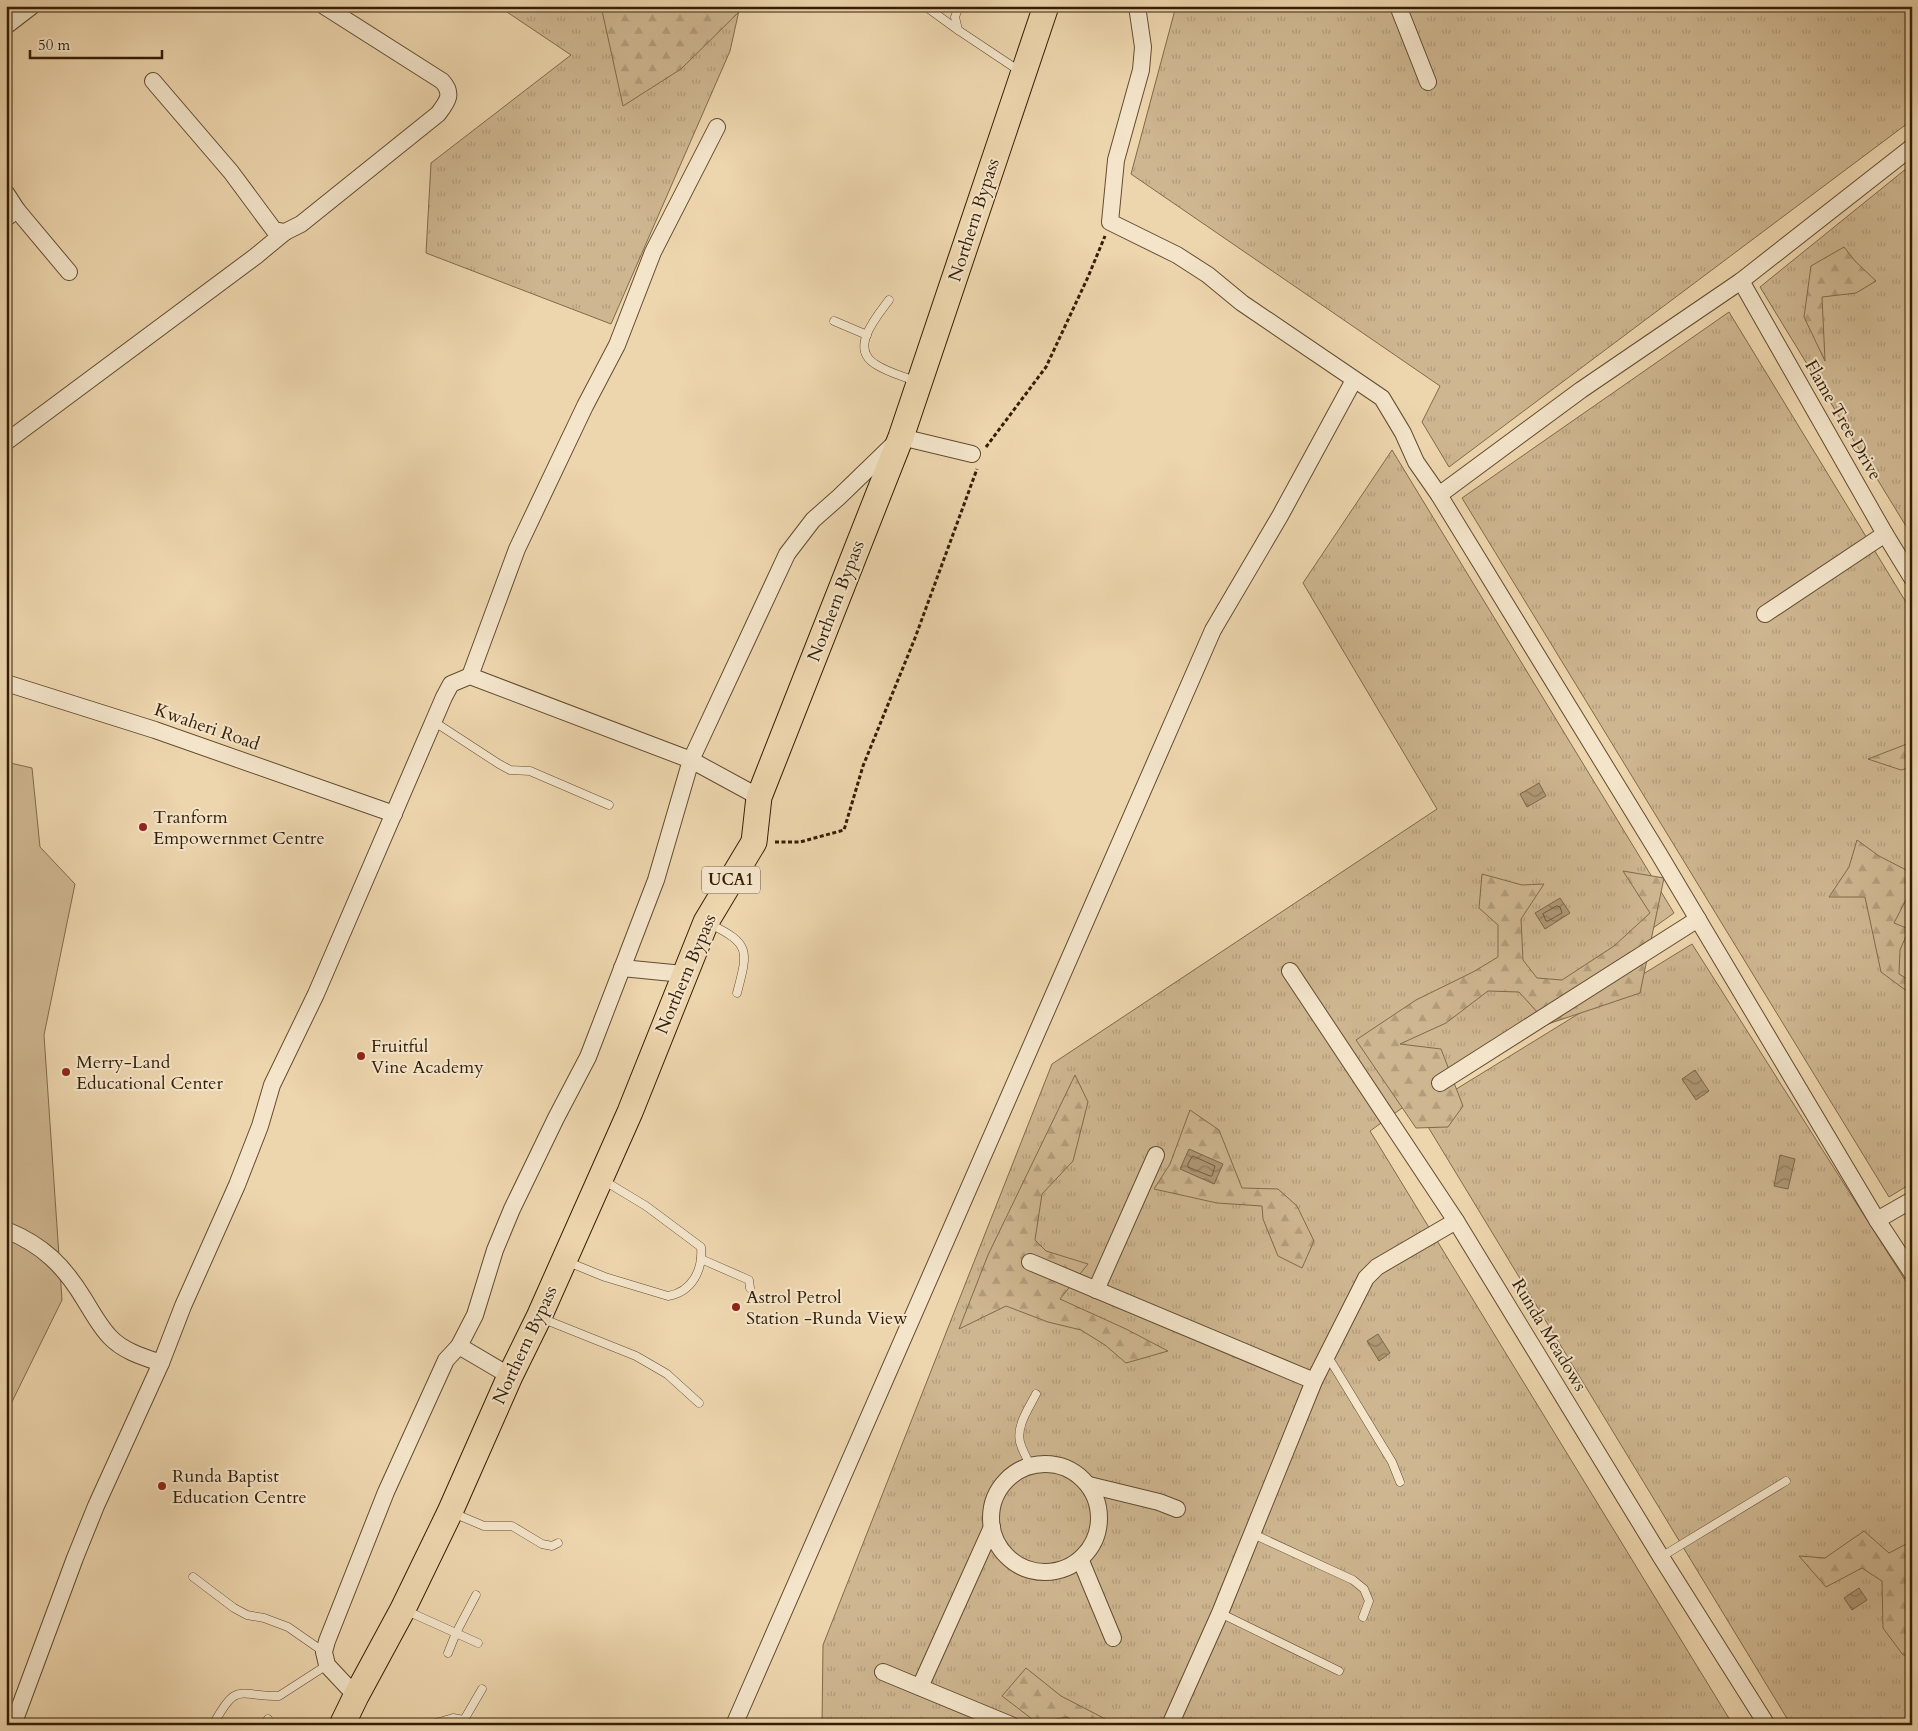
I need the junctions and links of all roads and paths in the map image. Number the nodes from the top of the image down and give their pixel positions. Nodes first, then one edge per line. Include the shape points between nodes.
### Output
1 (32, 6) edge
2 (324, 6) edge
3 (925, 6) edge
4 (959, 6) edge
5 (1046, 6) edge
6 (1137, 6) edge
7 (1398, 6) edge
8 (6, 26) edge
9 (958, 30) junction
10 (1024, 74) junction
11 (153, 80) dead end
12 (1428, 82) dead end
13 (718, 126) dead end
14 (1912, 147) edge
15 (6, 193) edge
16 (11, 214) edge
17 (1110, 222) junction
18 (285, 232) junction
19 (69, 272) dead end
20 (1742, 281) junction
21 (889, 300) dead end
22 (834, 321) dead end
23 (867, 335) junction
24 (1354, 380) junction
25 (919, 383) junction
26 (901, 437) junction
27 (6, 442) edge
28 (979, 455) junction
29 (1439, 495) junction
30 (1885, 534) junction
31 (1912, 578) edge
32 (1766, 614) dead end
33 (470, 676) junction
34 (6, 683) edge
35 (433, 721) junction
36 (691, 760) junction
37 (760, 797) junction
38 (609, 805) dead end
39 (394, 814) junction
40 (754, 842) junction
41 (1698, 919) junction
42 (706, 922) junction
43 (622, 968) junction
44 (1290, 972) dead end
45 (683, 974) junction
46 (737, 993) dead end
47 (1440, 1083) dead end
48 (1156, 1155) dead end
49 (600, 1178) junction
50 (1912, 1200) edge
51 (1877, 1220) junction
52 (1456, 1221) junction
53 (6, 1230) edge
54 (701, 1259) junction
55 (564, 1260) junction
56 (1030, 1262) dead end
57 (1912, 1273) edge
58 (750, 1288) dead end
59 (1096, 1290) junction
60 (539, 1317) junction
61 (459, 1346) junction
62 (1327, 1355) junction
63 (161, 1363) junction
64 (510, 1376) junction
65 (1314, 1382) junction
66 (1036, 1394) dead end
67 (699, 1403) dead end
68 (1030, 1464) junction
69 (1786, 1481) dead end
70 (1400, 1482) dead end
71 (1089, 1485) junction
72 (1177, 1509) dead end
73 (450, 1512) junction
74 (992, 1527) junction
75 (1253, 1534) junction
76 (558, 1543) dead end
77 (1661, 1557) junction
78 (1080, 1561) junction
79 (193, 1577) dead end
80 (476, 1594) dead end
81 (403, 1609) junction
82 (1220, 1614) junction
83 (1363, 1617) dead end
84 (456, 1633) junction
85 (1113, 1638) dead end
86 (478, 1643) dead end
87 (448, 1653) dead end
88 (325, 1658) junction
89 (1340, 1671) dead end
90 (883, 1672) dead end
91 (920, 1687) junction
92 (482, 1689) dead end
93 (356, 1696) junction
94 (462, 1722) edge
95 (13, 1725) edge
96 (213, 1725) edge
97 (342, 1725) edge
98 (429, 1725) edge
99 (734, 1725) edge
100 (1011, 1725) edge
101 (1170, 1725) edge
102 (1766, 1725) edge

1 - 8 street
2 - 18 street via 442,81 449,94 438,114 301,224
3 - 9 lane
4 - 9 lane via 954,17
5 - 10 main road, Northern Bypass / UCA1
6 - 17 street via 1143,47 1141,70 1116,160
7 - 12 street
9 - 10 lane
10 - 25 main road, Northern Bypass / UCA1
11 - 18 street via 231,172 274,230
13 - 33 street via 653,252 617,345 517,549
14 - 20 street
15 - 16 street
16 - 19 street
17 - 24 street via 1177,255 1208,275 1242,303
17 - 28 path via 1046,368
18 - 27 street
20 - 29 street via 1581,390
20 - 30 street, Flame Tree Drive
21 - 23 lane
22 - 23 lane
23 - 25 lane via 865,351 868,358
24 - 29 street via 1382,398 1416,462
24 - 99 street via 1213,630
25 - 26 main road, Northern Bypass / UCA1
26 - 28 street
26 - 36 street via 813,520 787,554
26 - 37 main road, Northern Bypass / UCA1
28 - 40 path via 915,638 863,766 844,830 800,842
29 - 41 street
30 - 31 street, Flame Tree Drive
30 - 32 street
33 - 35 street via 452,684
33 - 36 street
34 - 39 street, Kwaheri Road via 155,730
35 - 38 lane via 510,770 530,771
35 - 39 street
36 - 37 street
36 - 43 street via 656,880
37 - 40 main road, Northern Bypass / UCA1
39 - 63 street via 316,994 272,1085 244,1168
40 - 42 main road, Northern Bypass / UCA1
41 - 47 street
41 - 51 street
42 - 45 main road, Northern Bypass / UCA1
42 - 46 lane via 737,939 743,949 743,970
43 - 45 street
43 - 61 street via 588,1057 512,1209 475,1315
44 - 52 street, Runda Meadows
45 - 49 main road, Northern Bypass / UCA1 via 630,1112
48 - 59 street
49 - 54 lane via 689,1236 701,1246
49 - 55 main road, Northern Bypass / UCA1
50 - 51 street
51 - 57 street
52 - 62 street via 1377,1267 1359,1292
52 - 77 street, Runda Meadows
53 - 63 street via 19,1235 60,1264 110,1338 126,1349
54 - 55 lane via 689,1287 678,1295 668,1296 605,1277
54 - 58 lane via 749,1280
55 - 60 main road, Northern Bypass / UCA1
56 - 59 street
59 - 65 street
60 - 64 main road, Northern Bypass / UCA1
60 - 67 lane via 636,1356 667,1374
61 - 64 street
61 - 88 street via 446,1360 386,1492
62 - 65 street
62 - 70 lane via 1392,1462
63 - 95 street via 92,1515
64 - 73 main road, Northern Bypass / UCA1
65 - 75 street
66 - 68 lane via 1020,1432 1020,1442
68 - 71 street via 1054,1464 1074,1471
68 - 74 street via 1000,1488 992,1507
69 - 77 lane
71 - 72 street via 1150,1499
71 - 78 street via 1099,1507 1098,1532
73 - 76 lane via 484,1526 512,1526 542,1544 552,1546
73 - 81 main road, Northern Bypass / UCA1
74 - 78 street via 1001,1550 1019,1566 1043,1573 1067,1568
74 - 91 street
75 - 82 street
75 - 83 lane via 1353,1580 1364,1589 1369,1602
77 - 102 street, Runda Meadows
78 - 85 street
79 - 88 lane via 234,1608 288,1627
80 - 84 lane
81 - 84 lane
81 - 93 main road, Northern Bypass / UCA1
82 - 89 lane
82 - 101 street
84 - 86 lane
84 - 87 lane
88 - 93 street
88 - 96 lane via 279,1696 237,1694 225,1704
90 - 91 street
91 - 100 street
92 - 94 lane
93 - 97 main road, Northern Bypass / UCA1
94 - 98 lane via 453,1718

